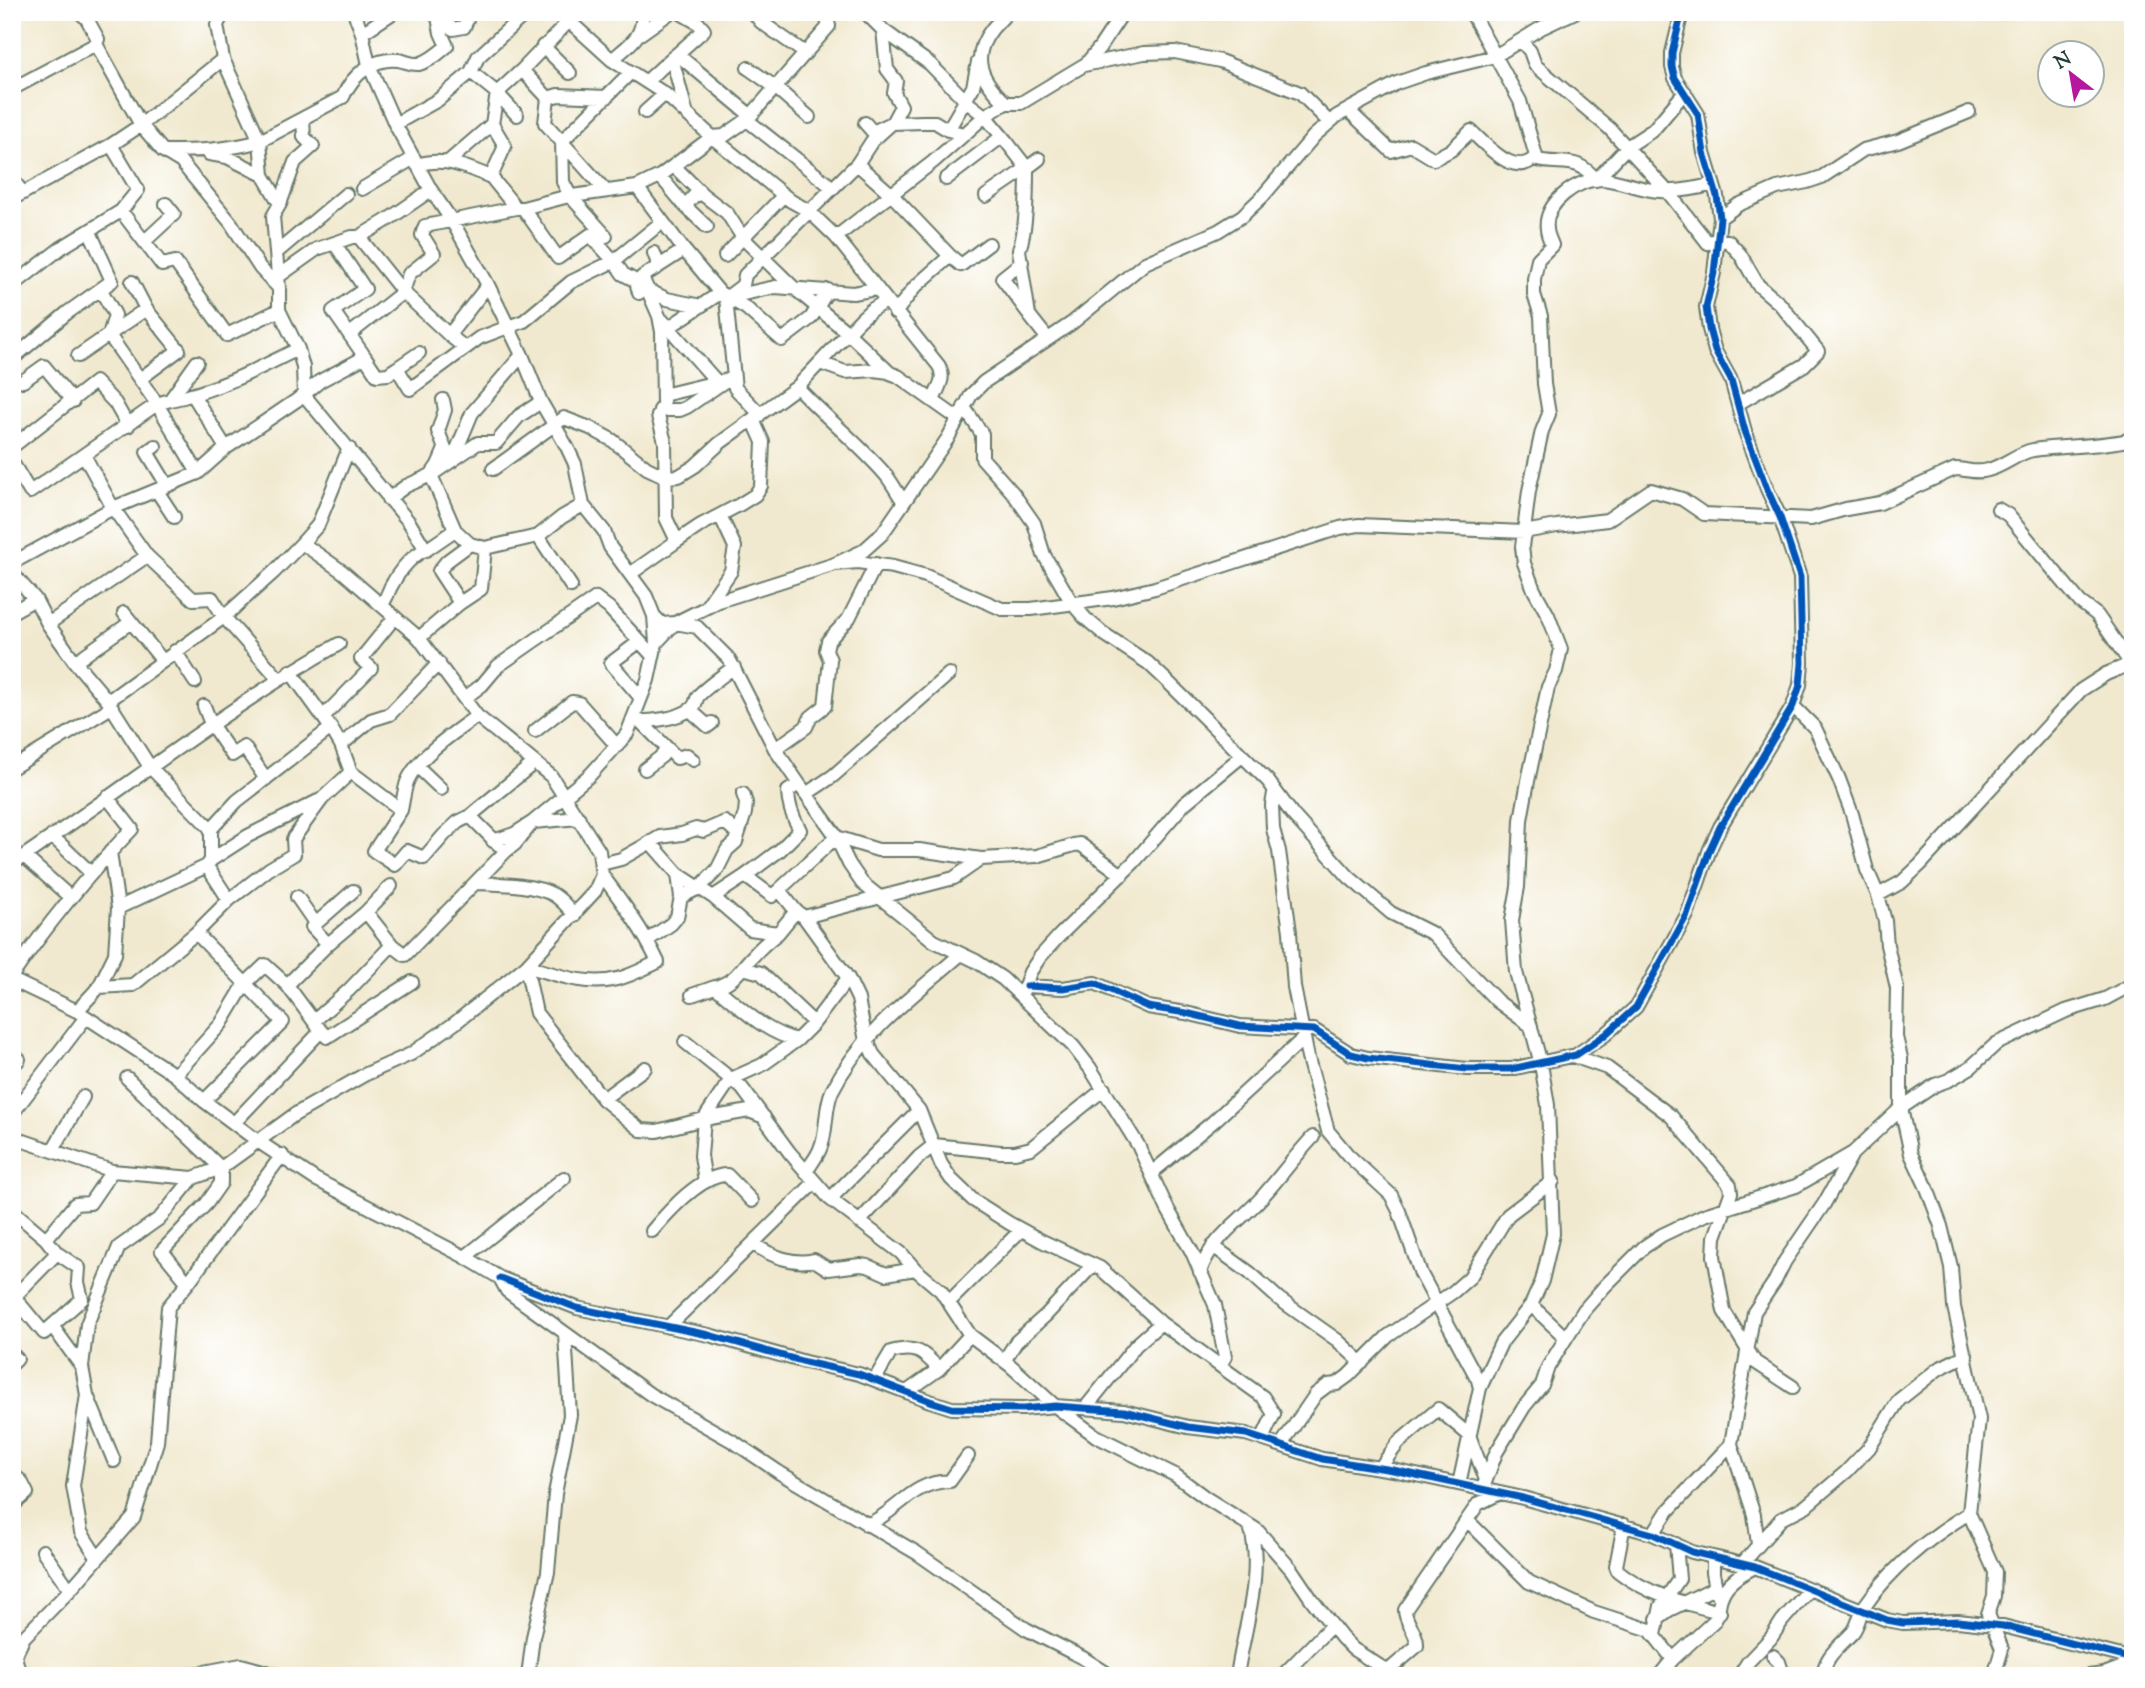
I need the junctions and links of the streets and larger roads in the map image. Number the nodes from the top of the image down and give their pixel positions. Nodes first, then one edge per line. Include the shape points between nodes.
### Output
1 (80, 12) edge
2 (224, 12) edge
3 (354, 12) edge
4 (394, 12) edge
5 (470, 12) edge
6 (527, 12) edge
7 (642, 12) edge
8 (671, 12) edge
9 (679, 12) edge
10 (753, 12) edge
11 (816, 12) edge
12 (825, 12) edge
13 (865, 12) edge
14 (1007, 12) edge
15 (1123, 12) edge
16 (1471, 12) edge
17 (1575, 12) edge
18 (1682, 12) edge
19 (435, 14) edge
20 (567, 17) edge
21 (829, 26) junction
22 (883, 30) junction
23 (362, 33) junction
24 (637, 37) junction
25 (1521, 41) junction
26 (96, 44) junction
27 (543, 46) junction
28 (805, 53) junction
29 (675, 56) junction
30 (1495, 56) junction
31 (223, 60) junction
32 (612, 60) junction
33 (978, 62) junction
34 (369, 65) junction
35 (1084, 65) junction
36 (748, 68) dead end
37 (522, 70) junction
38 (471, 72) junction
39 (631, 72) junction
40 (570, 73) dead end
41 (647, 81) junction
42 (775, 87) junction
43 (12, 89) edge
44 (1685, 92) junction
45 (497, 93) junction
46 (665, 94) junction
47 (607, 97) junction
48 (548, 99) junction
49 (965, 100) junction
50 (1006, 103) junction
51 (1348, 110) junction
52 (686, 111) junction
53 (645, 112) dead end
54 (1969, 112) dead end
55 (517, 115) dead end
56 (985, 116) junction
57 (809, 117) dead end
58 (749, 118) junction
59 (303, 119) junction
60 (1329, 122) junction
61 (865, 123) dead end
62 (891, 123) junction
63 (396, 124) junction
64 (492, 124) junction
65 (141, 125) junction
66 (948, 130) junction
67 (964, 134) junction
68 (712, 138) junction
69 (260, 141) junction
70 (562, 141) junction
71 (1006, 141) junction
72 (111, 145) junction
73 (1627, 147) junction
74 (163, 152) junction
75 (1039, 159) dead end
76 (1533, 159) junction
77 (181, 162) junction
78 (416, 162) junction
79 (449, 162) junction
80 (857, 164) junction
81 (674, 166) junction
82 (1027, 167) junction
83 (263, 175) junction
84 (660, 176) junction
85 (491, 177) junction
86 (12, 179) edge
87 (946, 180) dead end
88 (1596, 180) junction
89 (1713, 184) junction
90 (637, 187) junction
91 (833, 188) junction
92 (362, 189) dead end
93 (431, 190) junction
94 (605, 190) junction
95 (1668, 192) junction
96 (346, 194) dead end
97 (702, 194) junction
98 (891, 194) junction
99 (784, 195) junction
100 (18, 196) edge
101 (986, 196) dead end
102 (571, 197) junction
103 (166, 204) dead end
104 (280, 204) junction
105 (685, 205) junction
106 (520, 208) junction
107 (121, 211) junction
108 (809, 211) junction
109 (1720, 218) junction
110 (452, 220) junction
111 (662, 222) junction
112 (707, 227) dead end
113 (90, 232) junction
114 (598, 232) junction
115 (359, 237) junction
116 (836, 237) junction
117 (743, 238) junction
118 (1717, 239) junction
119 (146, 240) junction
120 (335, 244) junction
121 (989, 244) dead end
122 (684, 250) junction
123 (276, 253) junction
124 (654, 253) dead end
125 (725, 256) dead end
126 (950, 256) junction
127 (763, 258) junction
128 (614, 261) junction
129 (1021, 262) junction
130 (12, 268) edge
131 (657, 268) junction
132 (636, 281) junction
133 (132, 282) dead end
134 (279, 282) junction
135 (488, 285) junction
136 (794, 288) junction
137 (876, 289) junction
138 (101, 290) junction
139 (646, 290) junction
140 (828, 290) junction
141 (403, 292) junction
142 (723, 296) junction
143 (886, 301) junction
144 (701, 306) junction
145 (146, 309) junction
146 (817, 309) junction
147 (279, 310) junction
148 (895, 313) junction
149 (1029, 315) junction
150 (659, 316) junction
151 (508, 326) junction
152 (665, 330) junction
153 (848, 333) junction
154 (109, 334) junction
155 (350, 334) junction
156 (449, 335) junction
157 (1048, 339) junction
158 (465, 348) junction
159 (298, 349) junction
160 (419, 353) dead end
161 (522, 355) junction
162 (78, 356) dead end
163 (365, 357) junction
164 (12, 359) edge
165 (197, 362) dead end
166 (820, 363) junction
167 (397, 368) junction
168 (890, 373) junction
169 (140, 379) junction
170 (23, 381) dead end
171 (725, 381) junction
172 (797, 387) junction
173 (669, 394) junction
174 (193, 395) junction
175 (304, 395) junction
176 (443, 400) dead end
177 (73, 401) junction
178 (933, 401) junction
179 (163, 402) junction
180 (541, 402) junction
181 (1739, 403) junction
182 (687, 408) junction
183 (660, 410) junction
184 (961, 412) junction
185 (760, 414) junction
186 (553, 424) junction
187 (128, 426) junction
188 (2133, 439) edge
189 (155, 446) dead end
190 (12, 447) edge
191 (226, 448) junction
192 (349, 448) junction
193 (84, 455) junction
194 (12, 462) edge
195 (452, 462) junction
196 (492, 469) dead end
197 (198, 473) junction
198 (431, 475) junction
199 (666, 477) junction
200 (162, 488) junction
201 (388, 499) junction
202 (904, 502) junction
203 (583, 505) junction
204 (113, 508) junction
205 (1998, 509) dead end
206 (720, 516) junction
207 (174, 517) dead end
208 (1780, 517) junction
209 (455, 530) junction
210 (1524, 533) junction
211 (538, 536) junction
212 (677, 541) junction
213 (302, 543) junction
214 (470, 544) junction
215 (485, 548) junction
216 (426, 550) junction
217 (147, 555) junction
218 (12, 563) edge
219 (835, 564) junction
220 (876, 564) junction
221 (12, 573) edge
222 (630, 574) junction
223 (571, 586) dead end
224 (35, 599) junction
225 (460, 603) junction
226 (1072, 603) junction
227 (382, 604) junction
228 (705, 607) junction
229 (12, 612) edge
230 (654, 616) junction
231 (224, 617) junction
232 (395, 617) junction
233 (48, 624) junction
234 (675, 624) junction
235 (419, 638) junction
236 (639, 642) junction
237 (338, 644) dead end
238 (654, 649) junction
239 (175, 651) junction
240 (162, 660) junction
241 (75, 662) junction
242 (439, 663) junction
243 (2131, 665) edge
244 (734, 667) junction
245 (949, 674) dead end
246 (285, 675) junction
247 (195, 682) dead end
248 (465, 698) junction
249 (641, 698) junction
250 (109, 704) junction
251 (204, 706) dead end
252 (1793, 706) junction
253 (690, 710) junction
254 (477, 716) junction
255 (637, 722) junction
256 (327, 723) junction
257 (712, 723) dead end
258 (211, 724) junction
259 (535, 731) dead end
260 (341, 745) junction
261 (617, 746) junction
262 (666, 749) junction
263 (775, 749) junction
264 (1242, 756) junction
265 (693, 760) dead end
266 (534, 763) junction
267 (150, 767) junction
268 (418, 767) junction
269 (12, 768) edge
270 (645, 769) dead end
271 (351, 772) junction
272 (266, 779) junction
273 (441, 789) dead end
274 (802, 789) junction
275 (1274, 793) junction
276 (743, 794) dead end
277 (565, 796) junction
278 (107, 797) junction
279 (322, 799) junction
280 (401, 810) junction
281 (470, 816) junction
282 (579, 818) junction
283 (533, 822) junction
284 (211, 829) junction
285 (737, 833) junction
286 (52, 836) junction
287 (836, 837) junction
288 (493, 841) junction
289 (650, 842) junction
290 (506, 851) junction
291 (110, 852) junction
292 (24, 856) junction
293 (981, 859) junction
294 (12, 863) edge
295 (209, 863) junction
296 (601, 869) junction
297 (91, 873) junction
298 (678, 874) junction
299 (1122, 874) junction
300 (745, 876) junction
301 (475, 883) junction
302 (390, 886) dead end
303 (699, 888) junction
304 (779, 890) junction
305 (353, 891) dead end
306 (1878, 895) junction
307 (297, 897) dead end
308 (681, 897) junction
309 (713, 897) junction
310 (71, 898) junction
311 (881, 899) junction
312 (229, 900) junction
313 (118, 908) junction
314 (366, 912) junction
315 (800, 914) junction
316 (575, 915) junction
317 (315, 923) junction
318 (196, 933) junction
319 (778, 933) junction
320 (648, 940) junction
321 (328, 944) junction
322 (392, 945) junction
323 (961, 954) junction
324 (526, 966) junction
325 (743, 968) junction
326 (848, 978) junction
327 (14, 982) edge
328 (412, 982) dead end
329 (245, 984) junction
330 (2133, 984) edge
331 (287, 985) junction
332 (715, 986) junction
333 (99, 987) junction
334 (1024, 990) junction
335 (692, 995) dead end
336 (81, 1014) junction
337 (814, 1023) junction
338 (318, 1026) junction
339 (1531, 1026) junction
340 (1303, 1033) junction
341 (797, 1040) junction
342 (867, 1040) junction
343 (685, 1042) dead end
344 (1573, 1056) junction
345 (1541, 1064) junction
346 (645, 1068) dead end
347 (175, 1075) junction
348 (127, 1079) dead end
349 (732, 1079) junction
350 (1104, 1089) junction
351 (83, 1097) dead end
352 (603, 1099) junction
353 (204, 1101) junction
354 (1901, 1108) junction
355 (919, 1110) junction
356 (12, 1114) edge
357 (764, 1117) junction
358 (704, 1119) junction
359 (234, 1123) junction
360 (1312, 1137) dead end
361 (12, 1138) edge
362 (259, 1142) junction
363 (934, 1145) junction
364 (53, 1150) junction
365 (1853, 1153) junction
366 (282, 1155) junction
367 (221, 1168) junction
368 (112, 1171) junction
369 (806, 1172) junction
370 (1153, 1176) junction
371 (193, 1178) junction
372 (564, 1178) dead end
373 (705, 1181) junction
374 (1553, 1181) junction
375 (816, 1182) junction
376 (830, 1199) junction
377 (752, 1201) dead end
378 (1725, 1207) junction
379 (12, 1210) edge
380 (859, 1222) junction
381 (1021, 1230) junction
382 (652, 1231) dead end
383 (46, 1239) junction
384 (753, 1244) junction
385 (1213, 1247) junction
386 (57, 1253) junction
387 (465, 1257) junction
388 (1093, 1265) junction
389 (915, 1269) junction
390 (1200, 1272) junction
391 (500, 1278) junction
392 (188, 1283) junction
393 (13, 1298) edge
394 (950, 1301) junction
395 (1438, 1302) junction
396 (1531, 1305) junction
397 (1161, 1323) junction
398 (53, 1327) junction
399 (668, 1327) junction
400 (565, 1334) junction
401 (970, 1335) junction
402 (1566, 1338) junction
403 (12, 1353) edge
404 (1748, 1353) junction
405 (1966, 1355) junction
406 (1004, 1361) junction
407 (1362, 1363) junction
408 (12, 1364) edge
409 (1220, 1365) junction
410 (82, 1367) junction
411 (939, 1369) junction
412 (876, 1379) junction
413 (1793, 1387) dead end
414 (1480, 1388) junction
415 (908, 1391) junction
416 (88, 1395) junction
417 (1055, 1406) junction
418 (1086, 1407) junction
419 (1469, 1435) junction
420 (1262, 1439) junction
421 (1731, 1444) junction
422 (1281, 1445) junction
423 (968, 1456) dead end
424 (114, 1461) dead end
425 (1380, 1468) junction
426 (12, 1474) edge
427 (1459, 1484) junction
428 (1485, 1485) junction
429 (1500, 1493) junction
430 (12, 1506) edge
431 (1969, 1513) junction
432 (1467, 1520) junction
433 (867, 1525) junction
434 (1250, 1525) junction
435 (1624, 1525) junction
436 (1653, 1534) junction
437 (1676, 1544) junction
438 (1758, 1544) junction
439 (43, 1551) dead end
440 (97, 1557) junction
441 (1713, 1558) junction
442 (1742, 1564) junction
443 (1755, 1567) junction
444 (1716, 1587) junction
445 (1810, 1589) junction
446 (70, 1590) junction
447 (1665, 1598) junction
448 (1684, 1602) junction
449 (1720, 1607) junction
450 (1862, 1611) junction
451 (1657, 1619) junction
452 (1992, 1624) junction
453 (1331, 1626) junction
454 (1642, 1628) junction
455 (1655, 1635) junction
456 (1773, 1656) dead end
457 (1673, 1659) junction
458 (2133, 1661) edge
459 (1391, 1674) edge
460 (20, 1676) edge
461 (183, 1676) edge
462 (281, 1676) edge
463 (528, 1676) edge
464 (1111, 1676) edge
465 (1237, 1676) edge
466 (1282, 1676) edge
467 (1659, 1676) edge
468 (1738, 1676) edge
469 (1778, 1676) edge
470 (1824, 1676) edge
471 (1994, 1676) edge
472 (2089, 1676) edge

1 - 26 street via 98,39
2 - 31 street via 217,25
3 - 23 street
4 - 23 street
5 - 19 street via 464,27 453,29
6 - 38 street via 478,57
7 - 24 street
8 - 24 street
9 - 29 street via 704,30
10 - 28 street
11 - 21 street
12 - 21 street
13 - 22 street
14 - 33 street via 992,29
15 - 35 street
16 - 30 street
17 - 25 street
18 - 44 street via 1672,67
19 - 34 street via 447,46 436,55 422,63 399,60
20 - 27 street
20 - 32 street
21 - 28 street
22 - 49 street via 921,56
22 - 62 street via 887,68 896,81 894,93 901,106
23 - 34 street
24 - 32 street
25 - 30 street
25 - 73 street via 1535,65
26 - 43 street
26 - 65 street
27 - 37 street
27 - 40 street
28 - 42 street
29 - 41 street
29 - 52 street
29 - 58 street
30 - 51 street via 1414,77
30 - 76 street via 1525,113
31 - 65 street
31 - 69 street
32 - 39 street
33 - 49 street
33 - 50 street via 993,91
34 - 59 street via 348,85 343,97
34 - 63 street
35 - 50 street via 1021,103
35 - 60 street via 1175,52 1220,61 1300,93
36 - 42 street
37 - 45 street
37 - 48 street
38 - 45 street
38 - 63 street via 438,100
39 - 41 street
39 - 47 street
41 - 46 street
42 - 57 street
42 - 58 street
44 - 73 street via 1653,130
44 - 89 street via 1698,114
45 - 55 street
45 - 64 street
46 - 52 street
46 - 53 street
47 - 48 street via 558,95
47 - 70 street
48 - 70 street via 545,123
49 - 56 street
49 - 66 street
50 - 56 street
51 - 60 street
51 - 76 street via 1391,151 1411,145 1434,159 1471,131 1498,156 1519,166
52 - 68 street
54 - 109 street via 1863,150 1822,177 1777,188
56 - 67 street
56 - 71 street
58 - 68 street via 724,136
58 - 91 street
59 - 69 street
59 - 104 street via 304,137 313,146 295,162
60 - 157 street via 1242,216 1145,263
61 - 62 street via 873,132
62 - 66 street via 935,122
62 - 80 street
63 - 78 street
64 - 79 street
64 - 85 street via 505,146
65 - 72 street
65 - 74 street
66 - 67 street
67 - 98 street
68 - 81 street
68 - 99 street
69 - 74 street
69 - 83 street
70 - 94 street
70 - 102 street via 563,182
71 - 82 street
71 - 87 street via 995,141
72 - 100 street
72 - 107 street via 138,190
73 - 88 street
73 - 95 street
74 - 77 street
75 - 82 street
76 - 88 street via 1579,163
77 - 83 street via 194,156 220,155
77 - 134 street via 231,223 260,268
78 - 79 street
78 - 92 street
78 - 93 street
79 - 85 street
80 - 91 street
80 - 98 street
81 - 84 street
81 - 97 street
82 - 101 street
82 - 129 street
83 - 104 street
84 - 90 street
84 - 105 street
85 - 106 street
86 - 100 street
88 - 95 street
88 - 210 street via 1556,202 1546,228 1552,245 1538,260 1534,279 1549,414 1529,491
89 - 95 street
89 - 109 street
90 - 94 street
90 - 111 street
91 - 108 street
93 - 110 street
93 - 115 street
94 - 102 street
95 - 118 street via 1708,243
96 - 123 street
97 - 105 street
97 - 117 street via 727,213
98 - 116 street
98 - 126 street
99 - 108 street
99 - 117 street
102 - 106 street
102 - 114 street
103 - 119 street via 174,214
104 - 123 street via 273,216
105 - 112 street
106 - 110 street
106 - 114 street via 558,258
107 - 113 street
107 - 119 street
108 - 116 street
108 - 127 street
109 - 118 street
110 - 135 street
110 - 141 street via 425,226 422,235 434,254 410,274
111 - 122 street
111 - 128 street
113 - 130 street via 61,248 20,281
113 - 138 street via 112,281
114 - 128 street
115 - 120 street
115 - 141 street
116 - 137 street
117 - 125 street
117 - 127 street
118 - 181 street via 1706,307 1715,351
118 - 181 street via 1728,241 1740,254 1759,285 1780,303 1818,351 1804,365
119 - 147 street via 162,265 175,262 227,335
120 - 134 street via 317,250
120 - 155 street via 365,289 334,311
121 - 126 street via 961,265
122 - 131 street
122 - 142 street
123 - 134 street
124 - 131 street
126 - 148 street via 915,287
127 - 136 street
127 - 142 street via 745,275 743,285
128 - 132 street via 622,274
128 - 151 street via 571,282 524,321
129 - 149 street
129 - 149 street via 1002,278
131 - 139 street via 642,277
132 - 139 street
132 - 150 street via 641,299
133 - 145 street
134 - 147 street
135 - 151 street
135 - 156 street
136 - 140 street
136 - 142 street
136 - 146 street
137 - 140 street
137 - 143 street
138 - 154 street via 115,315
138 - 164 street
139 - 144 street
139 - 150 street
140 - 146 street
141 - 155 street
141 - 156 street
142 - 144 street
142 - 146 street via 746,308 782,340
142 - 171 street
143 - 148 street
143 - 153 street
144 - 152 street
145 - 154 street
145 - 169 street via 179,351
146 - 153 street
147 - 159 street
148 - 178 street via 943,374
149 - 157 street
150 - 152 street
151 - 158 street
151 - 161 street
152 - 171 street
152 - 173 street via 663,377
153 - 166 street
153 - 168 street
154 - 162 street
154 - 169 street
155 - 163 street
156 - 158 street
157 - 184 street via 984,382
158 - 167 street via 410,388
159 - 174 street via 239,379
159 - 175 street
160 - 167 street
161 - 180 street
161 - 195 street via 472,413
163 - 167 street via 377,375
163 - 175 street
165 - 179 street
166 - 168 street via 845,372
166 - 172 street
168 - 178 street
169 - 179 street
170 - 177 street via 44,366
171 - 173 street
171 - 182 street
171 - 185 street
172 - 185 street
172 - 202 street via 888,477
173 - 182 street
173 - 183 street
174 - 179 street
174 - 191 street
175 - 191 street
175 - 192 street
176 - 198 street via 445,410 438,430 445,449
177 - 187 street via 95,382
177 - 190 street
178 - 184 street
179 - 187 street
179 - 197 street
180 - 186 street
180 - 195 street via 519,416 496,443 478,443
181 - 208 street
182 - 183 street
183 - 199 street
184 - 202 street
184 - 226 street via 982,434 982,458 1034,523 1044,555
185 - 199 street via 695,467
185 - 206 street via 754,422 763,442 761,486 755,495
186 - 196 street
186 - 199 street via 564,418 590,428
186 - 203 street via 575,464
187 - 193 street
188 - 208 street via 2029,451 1990,470 1955,469 1880,503 1811,519
189 - 200 street via 147,452
191 - 197 street
192 - 201 street
192 - 213 street via 318,525
193 - 194 street via 30,492
193 - 204 street
195 - 198 street
197 - 200 street
198 - 201 street
198 - 209 street
199 - 212 street via 666,518
200 - 204 street
200 - 207 street
201 - 216 street via 410,522
202 - 219 street via 872,544
203 - 211 street
203 - 222 street
204 - 217 street
204 - 218 street
205 - 243 street via 2097,615
206 - 212 street
206 - 228 street via 735,547 731,571
208 - 210 street via 1704,514 1682,499 1651,491 1607,520
208 - 252 street via 1800,577 1802,663
209 - 214 street
209 - 216 street
210 - 226 street via 1359,525 1155,588
210 - 339 street via 1524,563 1561,649 1528,781 1512,920 1516,972
211 - 215 street
211 - 223 street
212 - 222 street
213 - 227 street
213 - 231 street
214 - 215 street
214 - 225 street via 439,571
215 - 225 street via 481,589
216 - 227 street via 409,562
217 - 231 street via 193,599 212,598
217 - 233 street
219 - 220 street
219 - 228 street
220 - 226 street via 926,576 1002,609
220 - 263 street via 849,618 828,642 825,706 806,727
221 - 224 street
222 - 230 street
224 - 229 street
224 - 233 street
225 - 235 street
226 - 264 street via 1104,634 1148,663
227 - 232 street
228 - 234 street
230 - 234 street via 662,624
230 - 238 street
231 - 239 street
231 - 246 street
232 - 235 street
232 - 256 street via 361,659 371,668
233 - 241 street
234 - 238 street
234 - 244 street via 697,627
235 - 242 street
236 - 238 street
236 - 248 street via 596,598 499,666
236 - 249 street via 611,663
237 - 246 street
238 - 249 street
239 - 240 street
239 - 247 street
240 - 241 street via 127,617
240 - 250 street
241 - 250 street
242 - 248 street
242 - 260 street via 390,714 371,720
243 - 306 street via 2081,690 1920,865
244 - 253 street via 699,696
244 - 263 street
245 - 274 street via 833,776
246 - 256 street
246 - 258 street
248 - 254 street
249 - 255 street
250 - 267 street
250 - 269 street
251 - 258 street
252 - 306 street via 1815,728 1826,750 1853,814
252 - 344 street via 1720,827 1687,915 1636,1007
253 - 255 street
253 - 257 street via 708,726
254 - 266 street
254 - 268 street
255 - 261 street
255 - 262 street
256 - 260 street
256 - 272 street
258 - 267 street
258 - 272 street via 232,755 244,747
259 - 261 street via 572,702 579,703
260 - 271 street
261 - 277 street
262 - 265 street via 677,758 687,755
262 - 270 street
263 - 274 street
264 - 275 street
264 - 299 street via 1184,804
266 - 277 street
266 - 281 street
267 - 278 street
267 - 284 street
268 - 273 street
268 - 280 street via 408,780
271 - 279 street
271 - 280 street
272 - 284 street
274 - 287 street
274 - 300 street via 788,791 792,818 800,830
275 - 339 street via 1349,877 1391,913 1433,934 1497,1002
275 - 340 street via 1273,830
276 - 285 street via 745,813
277 - 282 street
277 - 283 street
278 - 286 street
278 - 291 street via 132,829
279 - 295 street via 248,836
279 - 312 street via 293,839 294,854
280 - 281 street via 374,851 395,864 407,851 424,858 458,822
281 - 288 street
282 - 283 street
282 - 296 street via 599,851
283 - 288 street
283 - 290 street
284 - 295 street
285 - 289 street via 725,822
285 - 303 street via 717,870
286 - 292 street
286 - 297 street
287 - 293 street via 878,850 903,848
287 - 304 street
287 - 311 street via 862,883
288 - 290 street
289 - 296 street
289 - 298 street
290 - 301 street
291 - 297 street
291 - 313 street
292 - 294 street
292 - 310 street
293 - 299 street via 1037,856 1080,844
293 - 311 street via 954,878
295 - 312 street
295 - 313 street
296 - 316 street via 595,891
296 - 320 street
297 - 310 street
298 - 303 street
298 - 308 street
299 - 334 street via 1040,957
300 - 304 street via 772,896
300 - 309 street
301 - 316 street via 546,892
301 - 322 street via 405,955
302 - 314 street
303 - 308 street
303 - 309 street
304 - 315 street
305 - 317 street
306 - 354 street via 1897,988
307 - 317 street
308 - 320 street via 677,917
309 - 319 street via 750,929
310 - 327 street via 39,936
311 - 315 street
311 - 323 street via 934,941
312 - 318 street
313 - 333 street via 115,954
314 - 321 street
314 - 322 street
315 - 319 street
315 - 326 street
316 - 324 street
317 - 321 street via 312,927
318 - 329 street
318 - 333 street via 133,985
319 - 325 street
320 - 324 street via 658,962 617,979 570,978
321 - 331 street
322 - 338 street
323 - 334 street
323 - 342 street
324 - 352 street via 536,1013
324 - 362 street via 411,1054 363,1075 294,1115
325 - 332 street via 726,984
325 - 337 street via 761,973
326 - 337 street
326 - 342 street
327 - 336 street
328 - 338 street via 327,1037
329 - 331 street via 265,965
329 - 347 street via 221,1024
329 - 353 street via 284,1022
330 - 354 street via 1996,1044 1971,1067
331 - 338 street
332 - 335 street
332 - 341 street via 764,1026
333 - 336 street
334 - 340 street via 1095,983 1148,1007 1240,1026
334 - 350 street
336 - 347 street
336 - 356 street
337 - 341 street
338 - 359 street
339 - 345 street
340 - 345 street via 1314,1030 1351,1054 1367,1058 1467,1069
340 - 370 street
340 - 395 street via 1328,1131 1391,1195 1421,1274
341 - 349 street
342 - 355 street via 883,1068
342 - 369 street via 831,1094 821,1149
343 - 349 street
344 - 345 street
344 - 378 street via 1606,1068 1671,1116 1730,1185
345 - 374 street
346 - 352 street
347 - 353 street
348 - 367 street
349 - 357 street
349 - 358 street
350 - 363 street via 1031,1149 1000,1152
350 - 370 street
351 - 364 street
352 - 358 street via 641,1130 657,1131
353 - 359 street
354 - 365 street
354 - 405 street via 1912,1154 1941,1226
355 - 363 street
355 - 376 street
357 - 358 street via 749,1111
357 - 369 street
358 - 373 street via 701,1156
359 - 362 street
360 - 385 street via 1264,1196
361 - 364 street
362 - 366 street
362 - 367 street
363 - 380 street
363 - 381 street via 951,1179 973,1200
364 - 368 street
365 - 378 street via 1796,1186
365 - 404 street via 1754,1312
366 - 387 street via 315,1179
366 - 392 street
367 - 371 street
367 - 392 street via 221,1183 207,1203 162,1251
368 - 371 street
368 - 383 street via 90,1203 75,1204
369 - 375 street
370 - 390 street
371 - 410 street via 160,1218 119,1247 87,1324
372 - 387 street
373 - 377 street via 727,1175
373 - 382 street
374 - 395 street via 1508,1215 1470,1277
374 - 396 street via 1553,1234
375 - 376 street
375 - 384 street
376 - 380 street
378 - 402 street via 1678,1225 1644,1247 1598,1294
378 - 404 street via 1715,1237 1716,1274 1724,1311
379 - 383 street
380 - 389 street
381 - 388 street
381 - 394 street
383 - 386 street
384 - 389 street via 767,1253 800,1263 814,1260 828,1269 860,1265 886,1275
384 - 399 street
385 - 390 street
385 - 407 street
386 - 393 street
386 - 398 street via 79,1268 82,1299
387 - 391 street
388 - 397 street
388 - 406 street via 1016,1342
389 - 394 street
390 - 409 street via 1215,1305 1225,1357
391 - 399 street via 577,1308
391 - 400 street via 507,1291
392 - 440 street via 168,1307 157,1442 134,1517
393 - 398 street via 44,1333
394 - 401 street
395 - 407 street via 1388,1336
395 - 414 street
396 - 402 street
396 - 414 street via 1501,1343
397 - 409 street
397 - 418 street via 1136,1345
398 - 410 street
399 - 412 street
400 - 433 street via 651,1395
400 - 463 street via 570,1415
401 - 406 street
401 - 411 street
402 - 428 street via 1542,1385 1496,1453
403 - 408 street via 18,1359
404 - 413 street
404 - 421 street
405 - 431 street via 1979,1419
405 - 438 street via 1938,1369 1899,1400 1869,1448 1846,1472 1812,1501 1781,1519
406 - 417 street
407 - 422 street via 1316,1394
409 - 420 street via 1272,1409
410 - 416 street
411 - 412 street via 921,1351 901,1349 891,1352
411 - 415 street
412 - 415 street
414 - 419 street
415 - 417 street via 952,1408
416 - 424 street
416 - 440 street via 73,1486 81,1532
417 - 418 street
417 - 434 street via 1096,1436 1175,1475
418 - 420 street
419 - 425 street via 1438,1409 1398,1443
419 - 427 street
419 - 428 street
420 - 422 street
421 - 436 street via 1667,1512
421 - 438 street via 1754,1515
422 - 425 street via 1322,1459
423 - 433 street via 950,1481 935,1481 914,1490 881,1519
425 - 427 street
426 - 430 street via 27,1493
427 - 428 street
428 - 429 street
429 - 432 street via 1478,1504
429 - 435 street
431 - 450 street via 1886,1578
431 - 452 street via 1995,1572 1988,1614
432 - 454 street via 1529,1582
432 - 459 street via 1405,1610 1417,1646
433 - 464 street via 918,1553 1026,1629
434 - 453 street via 1276,1550
434 - 465 street via 1255,1541 1254,1570
435 - 436 street
435 - 447 street via 1618,1571
436 - 437 street
437 - 441 street
437 - 447 street via 1679,1579
438 - 442 street
439 - 446 street
440 - 446 street
441 - 442 street
441 - 444 street
442 - 443 street
443 - 445 street
443 - 449 street via 1737,1577 1721,1595
444 - 448 street
444 - 449 street
445 - 450 street
445 - 468 street
446 - 460 street via 24,1637 15,1656
447 - 448 street
447 - 451 street
448 - 449 street
448 - 451 street
449 - 457 street via 1711,1626
450 - 452 street via 1903,1623
450 - 470 street via 1855,1629 1826,1661
451 - 454 street
451 - 455 street
452 - 458 street
452 - 471 street via 2002,1648
453 - 459 street via 1353,1649
453 - 466 street
454 - 455 street
455 - 457 street
456 - 469 street via 1782,1667
457 - 467 street
458 - 472 street
461 - 462 street via 241,1665

